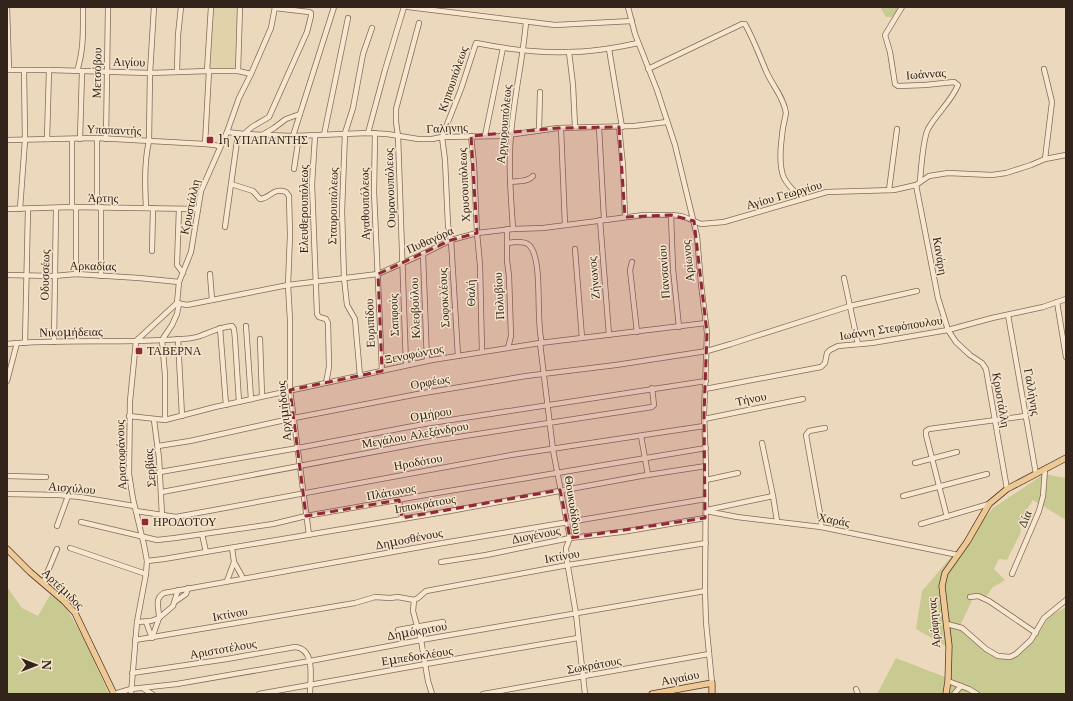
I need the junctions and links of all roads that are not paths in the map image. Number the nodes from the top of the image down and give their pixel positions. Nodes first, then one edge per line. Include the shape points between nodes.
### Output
1 (7, 7) edge
2 (83, 7) edge
3 (108, 7) edge
4 (154, 7) edge
5 (181, 7) edge
6 (211, 7) edge
7 (240, 7) edge
8 (275, 7) edge
9 (334, 7) edge
10 (404, 7) edge
11 (408, 7) edge
12 (628, 7) edge
13 (902, 7) edge
14 (348, 18) dead end
15 (632, 21) junction
16 (526, 22) junction
17 (419, 23) dead end
18 (372, 28) dead end
19 (638, 43) junction
20 (7, 47) edge
21 (502, 48) junction
22 (609, 49) junction
23 (523, 50) junction
24 (569, 52) junction
25 (1044, 69) dead end
26 (8, 70) edge
27 (24, 70) junction
28 (49, 70) junction
29 (208, 70) junction
30 (648, 70) junction
31 (79, 71) junction
32 (177, 71) junction
33 (238, 71) junction
34 (106, 72) junction
35 (158, 72) junction
36 (150, 73) junction
37 (251, 74) junction
38 (149, 82) junction
39 (540, 92) dead end
40 (300, 114) junction
41 (667, 122) junction
42 (575, 127) junction
43 (599, 127) junction
44 (621, 127) junction
45 (561, 128) junction
46 (897, 129) dead end
47 (539, 130) junction
48 (227, 132) junction
49 (368, 132) junction
50 (345, 133) junction
51 (375, 133) junction
52 (238, 134) junction
53 (244, 134) junction
54 (511, 134) junction
55 (262, 135) junction
56 (324, 135) junction
57 (293, 136) junction
58 (300, 136) junction
59 (315, 136) junction
60 (398, 136) junction
61 (471, 136) junction
62 (485, 136) junction
63 (442, 137) junction
64 (97, 138) junction
65 (47, 139) junction
66 (72, 139) junction
67 (80, 139) junction
68 (106, 139) junction
69 (7, 140) edge
70 (25, 140) junction
71 (150, 141) junction
72 (205, 144) junction
73 (220, 147) junction
74 (1066, 155) edge
75 (1045, 159) junction
76 (294, 169) dead end
77 (533, 176) dead end
78 (920, 181) junction
79 (510, 182) junction
80 (231, 184) junction
81 (916, 185) junction
82 (890, 190) junction
83 (802, 199) junction
84 (74, 207) junction
85 (99, 207) junction
86 (56, 208) junction
87 (146, 208) junction
88 (153, 208) junction
89 (7, 209) edge
90 (20, 209) junction
91 (28, 209) junction
92 (179, 209) junction
93 (198, 209) junction
94 (671, 215) junction
95 (625, 217) junction
96 (602, 220) junction
97 (694, 221) junction
98 (565, 225) junction
99 (225, 227) dead end
100 (513, 228) junction
101 (507, 229) junction
102 (477, 232) junction
103 (451, 240) junction
104 (508, 243) junction
105 (575, 249) dead end
106 (152, 251) dead end
107 (423, 254) junction
108 (632, 262) dead end
109 (403, 263) junction
110 (76, 274) junction
111 (183, 274) junction
112 (210, 274) dead end
113 (378, 274) junction
114 (7, 275) edge
115 (26, 276) junction
116 (54, 276) junction
117 (101, 276) junction
118 (344, 278) junction
119 (844, 278) dead end
120 (179, 282) junction
121 (315, 282) junction
122 (288, 285) junction
123 (917, 291) dead end
124 (1066, 299) edge
125 (212, 300) junction
126 (1057, 302) junction
127 (178, 303) junction
128 (850, 306) junction
129 (1008, 315) junction
130 (706, 323) junction
131 (246, 326) dead end
132 (679, 327) junction
133 (220, 328) junction
134 (948, 330) junction
135 (637, 332) junction
136 (609, 334) junction
137 (582, 338) junction
138 (178, 339) junction
139 (260, 339) dead end
140 (162, 340) junction
141 (136, 341) junction
142 (54, 342) junction
143 (17, 343) junction
144 (25, 343) junction
145 (541, 343) junction
146 (7, 344) edge
147 (858, 344) junction
148 (508, 348) junction
149 (707, 350) junction
150 (482, 352) junction
151 (458, 356) junction
152 (1066, 357) edge
153 (427, 361) junction
154 (406, 365) junction
155 (382, 371) junction
156 (543, 374) junction
157 (360, 376) junction
158 (7, 381) edge
159 (706, 381) junction
160 (326, 383) junction
161 (652, 388) junction
162 (706, 389) junction
163 (290, 390) junction
164 (262, 396) junction
165 (252, 399) junction
166 (803, 399) dead end
167 (239, 402) junction
168 (548, 404) junction
169 (226, 405) junction
170 (129, 416) junction
171 (182, 416) junction
172 (1025, 416) junction
173 (294, 418) junction
174 (704, 419) junction
175 (154, 420) junction
176 (166, 420) junction
177 (995, 420) junction
178 (550, 422) junction
179 (704, 426) junction
180 (825, 428) dead end
181 (641, 436) junction
182 (762, 443) dead end
183 (158, 446) junction
184 (298, 448) junction
185 (706, 448) junction
186 (553, 450) junction
187 (956, 452) dead end
188 (932, 458) junction
189 (1066, 458) edge
190 (645, 459) junction
191 (915, 462) dead end
192 (300, 466) junction
193 (706, 466) junction
194 (1045, 469) junction
195 (160, 472) junction
196 (557, 473) junction
197 (738, 473) dead end
198 (987, 474) dead end
199 (1036, 474) junction
200 (648, 475) junction
201 (7, 476) edge
202 (46, 477) dead end
203 (706, 480) junction
204 (939, 486) junction
205 (1007, 489) junction
206 (560, 490) junction
207 (162, 492) junction
208 (303, 493) junction
209 (7, 494) edge
210 (68, 496) junction
211 (773, 496) junction
212 (903, 496) dead end
213 (706, 499) junction
214 (399, 500) junction
215 (989, 504) junction
216 (135, 508) junction
217 (706, 511) junction
218 (162, 515) junction
219 (306, 516) junction
220 (947, 517) junction
221 (402, 518) junction
222 (705, 520) junction
223 (777, 521) junction
224 (81, 522) dead end
225 (567, 522) junction
226 (921, 524) dead end
227 (57, 526) dead end
228 (821, 527) junction
229 (202, 534) junction
230 (309, 535) junction
231 (142, 537) junction
232 (570, 538) junction
233 (706, 543) junction
234 (70, 548) dead end
235 (232, 548) junction
236 (7, 549) edge
237 (57, 549) dead end
238 (206, 552) junction
239 (958, 555) junction
240 (147, 561) junction
241 (234, 562) junction
242 (441, 562) dead end
243 (568, 565) junction
244 (146, 574) junction
245 (1012, 574) dead end
246 (243, 578) junction
247 (227, 581) junction
248 (43, 583) junction
249 (188, 588) junction
250 (178, 590) junction
251 (705, 591) junction
252 (970, 597) dead end
253 (414, 600) junction
254 (1066, 600) edge
255 (176, 601) junction
256 (576, 614) junction
257 (158, 618) junction
258 (138, 622) junction
259 (146, 622) junction
260 (443, 622) dead end
261 (947, 624) junction
262 (417, 626) junction
263 (398, 630) dead end
264 (1036, 633) junction
265 (152, 638) junction
266 (578, 638) junction
267 (135, 640) junction
268 (421, 640) junction
269 (709, 654) junction
270 (310, 661) junction
271 (426, 664) junction
272 (132, 673) junction
273 (582, 677) junction
274 (948, 681) junction
275 (712, 683) junction
276 (310, 685) junction
277 (961, 686) junction
278 (143, 688) junction
279 (131, 692) edge
280 (114, 694) edge
281 (152, 694) edge
282 (259, 694) edge
283 (310, 694) edge
284 (432, 694) edge
285 (483, 694) edge
286 (585, 694) edge
287 (652, 694) edge
288 (712, 694) edge
289 (946, 694) edge
290 (954, 694) edge
291 (977, 694) edge

1 - 20 street
2 - 31 street
3 - 34 street, Μετσόβου
4 - 36 street
5 - 32 street
6 - 29 street
7 - 33 street
8 - 37 street, Κρυστάλλη via 271,28
8 - 53 street via 309,12 312,16 269,118
9 - 40 street
10 - 49 street
11 - 16 street
12 - 15 street, Αρίωνος
13 - 78 street, Ιωάννας via 885,35 895,84 898,86 954,82 958,85 926,134
14 - 56 street
15 - 16 street via 555,25
15 - 19 street, Αρίωνος
16 - 23 street, Αργυρουπόλεως
17 - 60 street, Ουρανουπόλεως via 396,109
18 - 50 street, Σταυρουπόλεως via 363,54 356,96
19 - 22 street
19 - 30 street, Αρίωνος
20 - 26 street
21 - 23 street
21 - 62 street
21 - 63 street, Κηπουπόλεως via 476,43
22 - 24 street
22 - 44 street
23 - 24 street
23 - 54 street, Αργυρουπόλεως
24 - 42 street
25 - 75 street via 1052,102
26 - 27 street, Αιγίου
27 - 28 street, Αιγίου
27 - 70 street
28 - 31 street, Αιγίου
28 - 65 street
29 - 32 street, Αιγίου
29 - 33 street, Αιγίου
29 - 72 street
30 - 41 street, Αρίωνος
30 - 83 street via 745,24 785,106 780,154 783,176
31 - 34 street, Αιγίου
31 - 67 street
32 - 35 street, Αιγίου
33 - 37 street, Αιγίου
34 - 36 street, Αιγίου
34 - 68 street, Μετσόβου
35 - 36 street, Αιγίου
35 - 38 street
36 - 38 street
37 - 48 street, Κρυστάλλη
38 - 71 street
39 - 47 street
40 - 55 street via 286,119
40 - 57 street
41 - 44 street, Γαλήνης
41 - 97 street, Αρίωνος
42 - 43 street, Γαλήνης
42 - 45 street, Γαλήνης
43 - 44 street, Γαλήνης
43 - 96 street, Ζήνωνος
44 - 95 street
45 - 47 street, Γαλήνης
45 - 98 street
46 - 82 street
47 - 54 street, Γαλήνης
48 - 52 street, Γαλήνης
48 - 73 street, Κρυστάλλη
49 - 50 street, Γαλήνης
49 - 51 street, Γαλήνης
50 - 56 street, Γαλήνης
50 - 118 street, Σταυρουπόλεως via 342,211
51 - 60 street, Γαλήνης
51 - 113 street, Αγαθουπόλεως via 374,192
52 - 53 street, Γαλήνης
52 - 80 street
53 - 55 street, Γαλήνης
54 - 62 street, Γαλήνης
54 - 79 street, Αργυρουπόλεως
55 - 57 street, Γαλήνης
56 - 59 street, Γαλήνης
57 - 58 street, Γαλήνης
58 - 59 street, Γαλήνης
58 - 76 street
59 - 121 street, Ελευθερουπόλεως via 312,184
60 - 63 street, Γαλήνης via 418,139
60 - 109 street, Ουρανουπόλεως
61 - 62 street, Γαλήνης
61 - 63 street, Γαλήνης
61 - 102 street, Χρυσουπόλεως
63 - 103 street, Κηπουπόλεως
64 - 67 street, Υπαπαντής
64 - 68 street, Υπαπαντής
64 - 85 street
65 - 66 street, Υπαπαντής
65 - 70 street, Υπαπαντής
66 - 67 street, Υπαπαντής
66 - 84 street
68 - 71 street, Υπαπαντής
69 - 70 street, Υπαπαντής
70 - 90 street
71 - 72 street, Υπαπαντής
71 - 87 street via 145,174
72 - 73 street, Υπαπαντής
73 - 93 street, Κρυστάλλη via 204,182
74 - 75 street
75 - 78 street via 1006,173 948,173 929,176
77 - 79 street via 530,180
78 - 81 street
79 - 100 street, Αργυρουπόλεως
80 - 99 street
80 - 122 street, Αρχιμήδους via 253,191 260,199 271,193 286,192 289,198 290,235
81 - 82 street, Αγίου Γεωργίου
81 - 134 street, Κανάρη via 938,298
82 - 83 street, Αγίου Γεωργίου via 827,192
83 - 97 street, Αγίου Γεωργίου via 724,222 704,224
84 - 85 street, Άρτης
84 - 86 street, Άρτης
84 - 110 street
85 - 87 street, Άρτης
85 - 117 street
86 - 91 street, Άρτης
86 - 116 street, Οδυσσέως
87 - 88 street, Άρτης
88 - 92 street, Άρτης
88 - 106 street
89 - 90 street, Άρτης
90 - 91 street, Άρτης
91 - 115 street
92 - 93 street, Άρτης
92 - 111 street via 177,265
93 - 111 street, Κρυστάλλη via 191,252
94 - 95 street, Πυθαγόρα
94 - 97 street, Πυθαγόρα
94 - 132 street, Πανσανίου
95 - 96 street, Πυθαγόρα
96 - 98 street, Πυθαγόρα
96 - 136 street, Ζήνωνος
97 - 130 street, Αρίωνος
98 - 100 street, Πυθαγόρα
100 - 101 street, Πυθαγόρα
101 - 102 street, Πυθαγόρα
101 - 104 street, Πολυβίου
102 - 103 street, Πυθαγόρα
102 - 150 street, Θαλή
103 - 107 street, Πυθαγόρα
103 - 151 street, Σοφοκλέους
104 - 145 street, Θουκυδίδου via 525,243 530,246 536,261
104 - 148 street, Πολυβίου via 511,336
105 - 137 street
107 - 109 street, Πυθαγόρα
107 - 153 street, Κλεοβούλου
108 - 135 street via 630,270
109 - 113 street, Πυθαγόρα
109 - 154 street, Σαπφούς
110 - 116 street, Αρκαδίας
110 - 117 street, Αρκαδίας
111 - 120 street, Κρυστάλλη
112 - 125 street
113 - 118 street, Πυθαγόρα
113 - 155 street, Ευριπίδου
114 - 115 street, Αρκαδίας
115 - 116 street, Αρκαδίας
115 - 144 street
116 - 142 street, Οδυσσέως
117 - 120 street, Αρκαδίας
118 - 121 street, Πυθαγόρα
118 - 157 street, Σταυρουπόλεως via 347,305 356,320
119 - 128 street
120 - 127 street, Κρυστάλλη
121 - 122 street, Πυθαγόρα
121 - 160 street, Ελευθερουπόλεως via 317,314 328,323 329,367
122 - 125 street, Πυθαγόρα
122 - 163 street, Αρχιμήδους
123 - 128 street, Ορφέως
124 - 126 street, Ιωάννη Στεφόπουλου
125 - 127 street, Πυθαγόρα via 187,305
126 - 129 street, Ιωάννη Στεφόπουλου
126 - 152 street
127 - 140 street, Κρυστάλλη via 177,314
127 - 141 street
128 - 147 street
128 - 149 street, Ορφέως
129 - 134 street, Ιωάννη Στεφόπουλου
129 - 172 street, Γαλλήνης
130 - 132 street, Ξενοφώντος
130 - 149 street, Αρίωνος
131 - 165 street
132 - 135 street, Ξενοφώντος
133 - 138 street, Νικομήδειας via 198,337
133 - 167 street, Νικομήδειας via 229,326 234,329
133 - 169 street
134 - 147 street, Ιωάννη Στεφόπουλου
134 - 177 street, Κρυστάλλη via 956,342 986,369
135 - 136 street, Ξενοφώντος
136 - 137 street, Ξενοφώντος
137 - 145 street, Ξενοφώντος
138 - 140 street, Νικομήδειας
138 - 171 street
139 - 164 street
140 - 141 street, Νικομήδειας
140 - 176 street
141 - 142 street, Νικομήδειας
141 - 170 street, Αριστοφάνους
142 - 144 street, Νικομήδειας
143 - 144 street, Νικομήδειας
143 - 146 street, Νικομήδειας
143 - 158 street
145 - 148 street, Ξενοφώντος
145 - 156 street, Θουκυδίδου
147 - 162 street, Ιωάννη Στεφόπουλου via 833,347 827,353 821,367
148 - 150 street, Ξενοφώντος
149 - 156 street, Ορφέως
149 - 159 street, Αρίωνος
150 - 151 street, Ξενοφώντος
151 - 153 street, Ξενοφώντος
153 - 154 street, Ξενοφώντος
154 - 155 street, Ξενοφώντος
155 - 157 street, Ξενοφώντος
156 - 168 street, Θουκυδίδου
156 - 173 street, Ορφέως via 418,394
157 - 160 street, Ξενοφώντος
159 - 161 street, Ομήρου
159 - 162 street, Αρίωνος
160 - 163 street, Ξενοφώντος
161 - 168 street, Ομήρου
161 - 178 street, Μεγάλου Αλεξάνδρου via 655,403 652,407
162 - 174 street, Αρίωνος
163 - 164 street, Ξενοφώντος
163 - 173 street, Αρχιμήδους
164 - 165 street, Ξενοφώντος
165 - 167 street, Ξενοφώντος
166 - 174 street, Τήνου
167 - 169 street, Ξενοφώντος
168 - 178 street, Θουκυδίδου
168 - 184 street, Ομήρου
169 - 171 street, Ξενοφώντος
170 - 175 street, Ξενοφώντος
170 - 216 street, Αριστοφάνους via 129,474
171 - 176 street, Ξενοφώντος
172 - 177 street
172 - 199 street, Γαλλήνης
173 - 183 street, Ορφέως
173 - 184 street, Αρχιμήδους
174 - 179 street, Αρίωνος
175 - 176 street, Ξενοφώντος
175 - 183 street, Σερβίας
177 - 188 street via 929,429 926,435
177 - 205 street, Κρυστάλλη
178 - 186 street, Θουκυδίδου
178 - 192 street, Μεγάλου Αλεξάνδρου
179 - 181 street, Ηροδότου
179 - 185 street, Αρίωνος
180 - 228 street via 808,432 806,435
181 - 186 street, Ηροδότου
181 - 190 street
182 - 211 street
183 - 195 street, Σερβίας
184 - 192 street, Αρχιμήδους
184 - 195 street, Ομήρου
185 - 190 street, Πλάτωνος
185 - 193 street, Αρίωνος
186 - 196 street, Θουκυδίδου
186 - 208 street, Ηροδότου
187 - 188 street
188 - 191 street
188 - 204 street
189 - 194 main road, Αράφηνας
190 - 196 street, Πλάτωνος
190 - 200 street
192 - 207 street, Μεγάλου Αλεξάνδρου
192 - 208 street, Αρχιμήδους
193 - 200 street, Ιπποκράτους
193 - 203 street, Αρίωνος
194 - 199 main road, Αράφηνας
194 - 245 street, Δία via 1039,510
195 - 207 street, Σερβίας
196 - 206 street, Θουκυδίδου
196 - 214 street, Πλάτωνος
197 - 203 street
198 - 204 street
199 - 205 main road, Αράφηνας
200 - 206 street, Ιπποκράτους
201 - 202 street
203 - 213 street, Αρίωνος
204 - 212 street
204 - 220 street
205 - 215 main road, Αράφηνας
206 - 221 street, Ιπποκράτους
206 - 225 street, Θουκυδίδου
207 - 218 street, Σερβίας
208 - 218 street, Ηροδότου via 176,517
208 - 219 street, Αρχιμήδους
209 - 210 street, Αισχύλου
210 - 216 street, Αισχύλου
210 - 227 street
211 - 217 street
211 - 223 street
213 - 217 street, Αρίωνος
213 - 225 street, Δημοσθένους
214 - 219 street, Πλάτωνος
214 - 221 street
215 - 220 street
215 - 239 main road, Αράφηνας
216 - 218 street, Ηροδότου
216 - 231 street, Αριστοφάνους
217 - 222 street, Αρίωνος
217 - 223 street, Χαράς
219 - 229 street, Πλάτωνος via 273,524
219 - 230 street, Αρχιμήδους
220 - 226 street
221 - 230 street, Ιπποκράτους
222 - 232 street, Διογένους
222 - 233 street, Αρίωνος
223 - 228 street, Χαράς
224 - 231 street, Πλάτωνος
225 - 232 street, Θουκυδίδου
225 - 246 street, Δημοσθένους
228 - 239 street, Χαράς
229 - 231 street, Πλάτωνος via 157,540
229 - 238 street
230 - 235 street, Ιπποκράτους
231 - 240 street, Αριστοφάνους
232 - 242 street, Διογένους
232 - 243 street, Θουκυδίδου via 566,548
233 - 243 street, Ικτίνου
233 - 251 street, Αρίωνος
234 - 244 street
235 - 238 street, Ιπποκράτους
235 - 241 street
236 - 248 main road, Αρτέμιδος
237 - 248 street
238 - 240 street, Ιπποκράτους
239 - 261 main road, Αράφηνας via 945,573 942,583
240 - 244 street, Αριστοφάνους
241 - 246 street
241 - 247 street
243 - 253 street, Ικτίνου via 430,590 423,592
243 - 256 street, Θουκυδίδου
244 - 258 street, Αριστοφάνους
246 - 247 street, Δημοσθένους
247 - 249 street, Δημοσθένους
248 - 280 main road, Αρτέμιδος via 75,613
249 - 250 street, Δημοσθένους
249 - 255 street via 186,594
250 - 255 street
250 - 257 street, Δημοσθένους via 164,593 158,598
251 - 256 street, Δημόκριτου
251 - 269 street, Αρίωνος
252 - 264 street via 978,596 989,601
253 - 262 street via 413,610
253 - 265 street, Ικτίνου via 375,597 356,603
254 - 264 street via 1044,618
255 - 257 street via 171,609
256 - 266 street, Θουκυδίδου
256 - 268 street, Δημόκριτου
257 - 259 street
257 - 265 street
258 - 259 street
258 - 267 street, Αριστοφάνους
259 - 265 street
260 - 262 street
261 - 264 street via 962,628 986,649 1002,657 1016,654
261 - 274 main road, Αράφηνας
262 - 263 street
262 - 268 street
265 - 267 street, Ικτίνου
266 - 271 street, Εμπεδοκλέους
266 - 273 street, Θουκυδίδου
267 - 272 street, Αριστοφάνους
268 - 270 street, Δημόκριτου
268 - 271 street
269 - 273 street, Σωκράτους
269 - 275 street, Αρίωνος
270 - 272 street, Αριστοτέλους via 304,649 295,647
270 - 276 street
270 - 278 street, Δημόκριτου
271 - 276 street, Εμπεδοκλέους
271 - 284 street
272 - 279 street, Αριστοφάνους
273 - 285 street, Σωκράτους
273 - 286 street, Θουκυδίδου
274 - 277 street
274 - 289 main road, Αράφηνας
275 - 287 main road, Αιγαίου
275 - 288 main road
276 - 282 street, Εμπεδοκλέους
276 - 283 street
277 - 290 street
277 - 291 street
278 - 279 street, Δημόκριτου
278 - 281 street
279 - 280 street, Δημόκριτου

